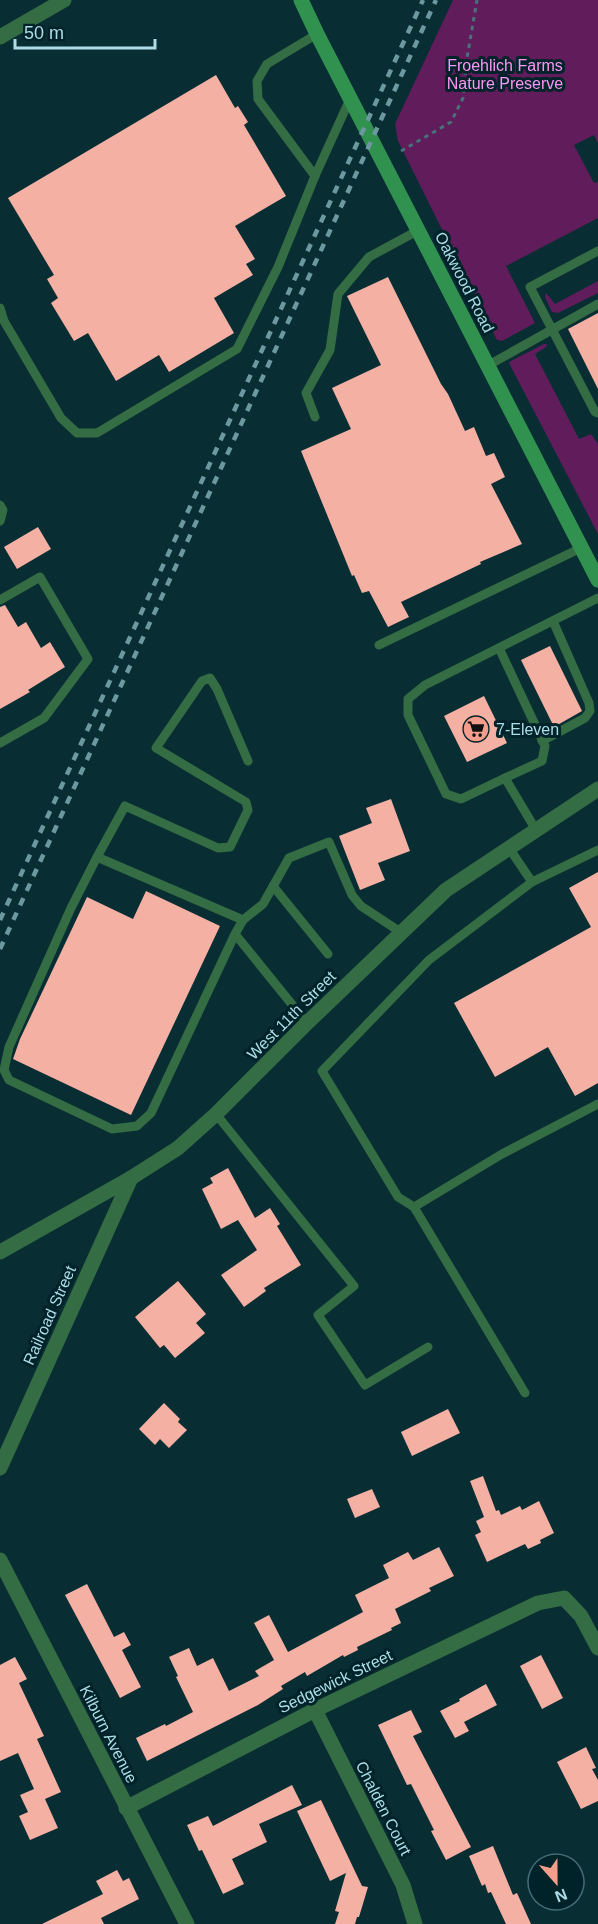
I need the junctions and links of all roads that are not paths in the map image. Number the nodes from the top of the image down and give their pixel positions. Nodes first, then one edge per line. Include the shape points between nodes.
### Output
1 (64, 0) edge
2 (301, 0) edge
3 (317, 34) junction
4 (0, 37) edge
5 (350, 99) junction
6 (315, 176) junction
7 (419, 230) junction
8 (598, 251) edge
9 (598, 304) edge
10 (0, 308) edge
11 (552, 329) junction
12 (487, 366) junction
13 (598, 413) edge
14 (315, 417) dead end
15 (0, 505) edge
16 (0, 521) edge
17 (581, 548) junction
18 (598, 580) edge
19 (598, 598) edge
20 (0, 600) edge
21 (553, 621) junction
22 (379, 645) dead end
23 (499, 648) junction
24 (542, 741) junction
25 (0, 743) edge
26 (248, 761) dead end
27 (505, 778) junction
28 (598, 789) edge
29 (536, 830) junction
30 (508, 848) junction
31 (598, 850) edge
32 (97, 857) junction
33 (532, 882) junction
34 (273, 886) junction
35 (243, 920) junction
36 (402, 933) junction
37 (235, 934) junction
38 (328, 954) dead end
39 (307, 1023) junction
40 (598, 1104) edge
41 (216, 1114) junction
42 (131, 1178) junction
43 (414, 1207) junction
44 (0, 1252) edge
45 (428, 1347) dead end
46 (525, 1393) dead end
47 (0, 1468) edge
48 (0, 1560) edge
49 (598, 1648) edge
50 (315, 1710) junction
51 (126, 1808) junction
52 (184, 1923) edge
53 (415, 1924) edge

1 - 4 street
2 - 3 main road, Oakwood Road
3 - 5 main road, Oakwood Road
3 - 6 lane via 267,64 257,81 258,99
5 - 6 lane
5 - 7 main road, Oakwood Road
6 - 10 lane via 278,267 237,350 98,433 76,433 61,418
7 - 12 main road, Oakwood Road
7 - 14 lane via 369,257 338,294 330,350 306,393
8 - 11 lane via 530,287
9 - 11 lane
11 - 12 lane
11 - 13 lane
12 - 17 main road, Oakwood Road
15 - 16 lane
17 - 18 main road, Oakwood Road
17 - 22 lane
19 - 21 lane
20 - 25 lane via 40,577 87,659 44,718
21 - 23 lane
21 - 24 lane via 590,711 585,718
23 - 24 lane
23 - 27 lane via 425,685 408,699 408,715 446,794 461,799
24 - 27 lane via 542,761
26 - 32 lane via 217,689 210,678 202,681 156,748 246,802 248,810 230,847 218,848 125,806
27 - 29 lane
28 - 29 street, West 11th Street
29 - 30 street, West 11th Street
30 - 33 lane
30 - 36 street, West 11th Street via 446,890
31 - 33 lane
32 - 35 lane
32 - 37 lane via 9,1047 4,1070 9,1080 112,1129 137,1126 151,1113
33 - 43 lane via 429,960 322,1071 398,1197
34 - 35 lane via 263,904
34 - 36 lane via 289,858 329,842 361,906
34 - 38 lane
35 - 37 lane
36 - 39 street, West 11th Street
37 - 39 lane
39 - 41 street, West 11th Street
40 - 43 lane via 502,1154
41 - 42 street, West 11th Street via 178,1148
41 - 45 lane via 354,1286 318,1315 365,1385
42 - 44 street, West 11th Street
42 - 47 street, Railroad Street
43 - 46 lane
48 - 51 street, Kilburn Avenue
49 - 50 street, Sedgewick Street via 582,1616 564,1598 538,1603
50 - 51 street, Sedgewick Street
50 - 53 street, Chalden Court via 403,1885
51 - 52 street, Kilburn Avenue

